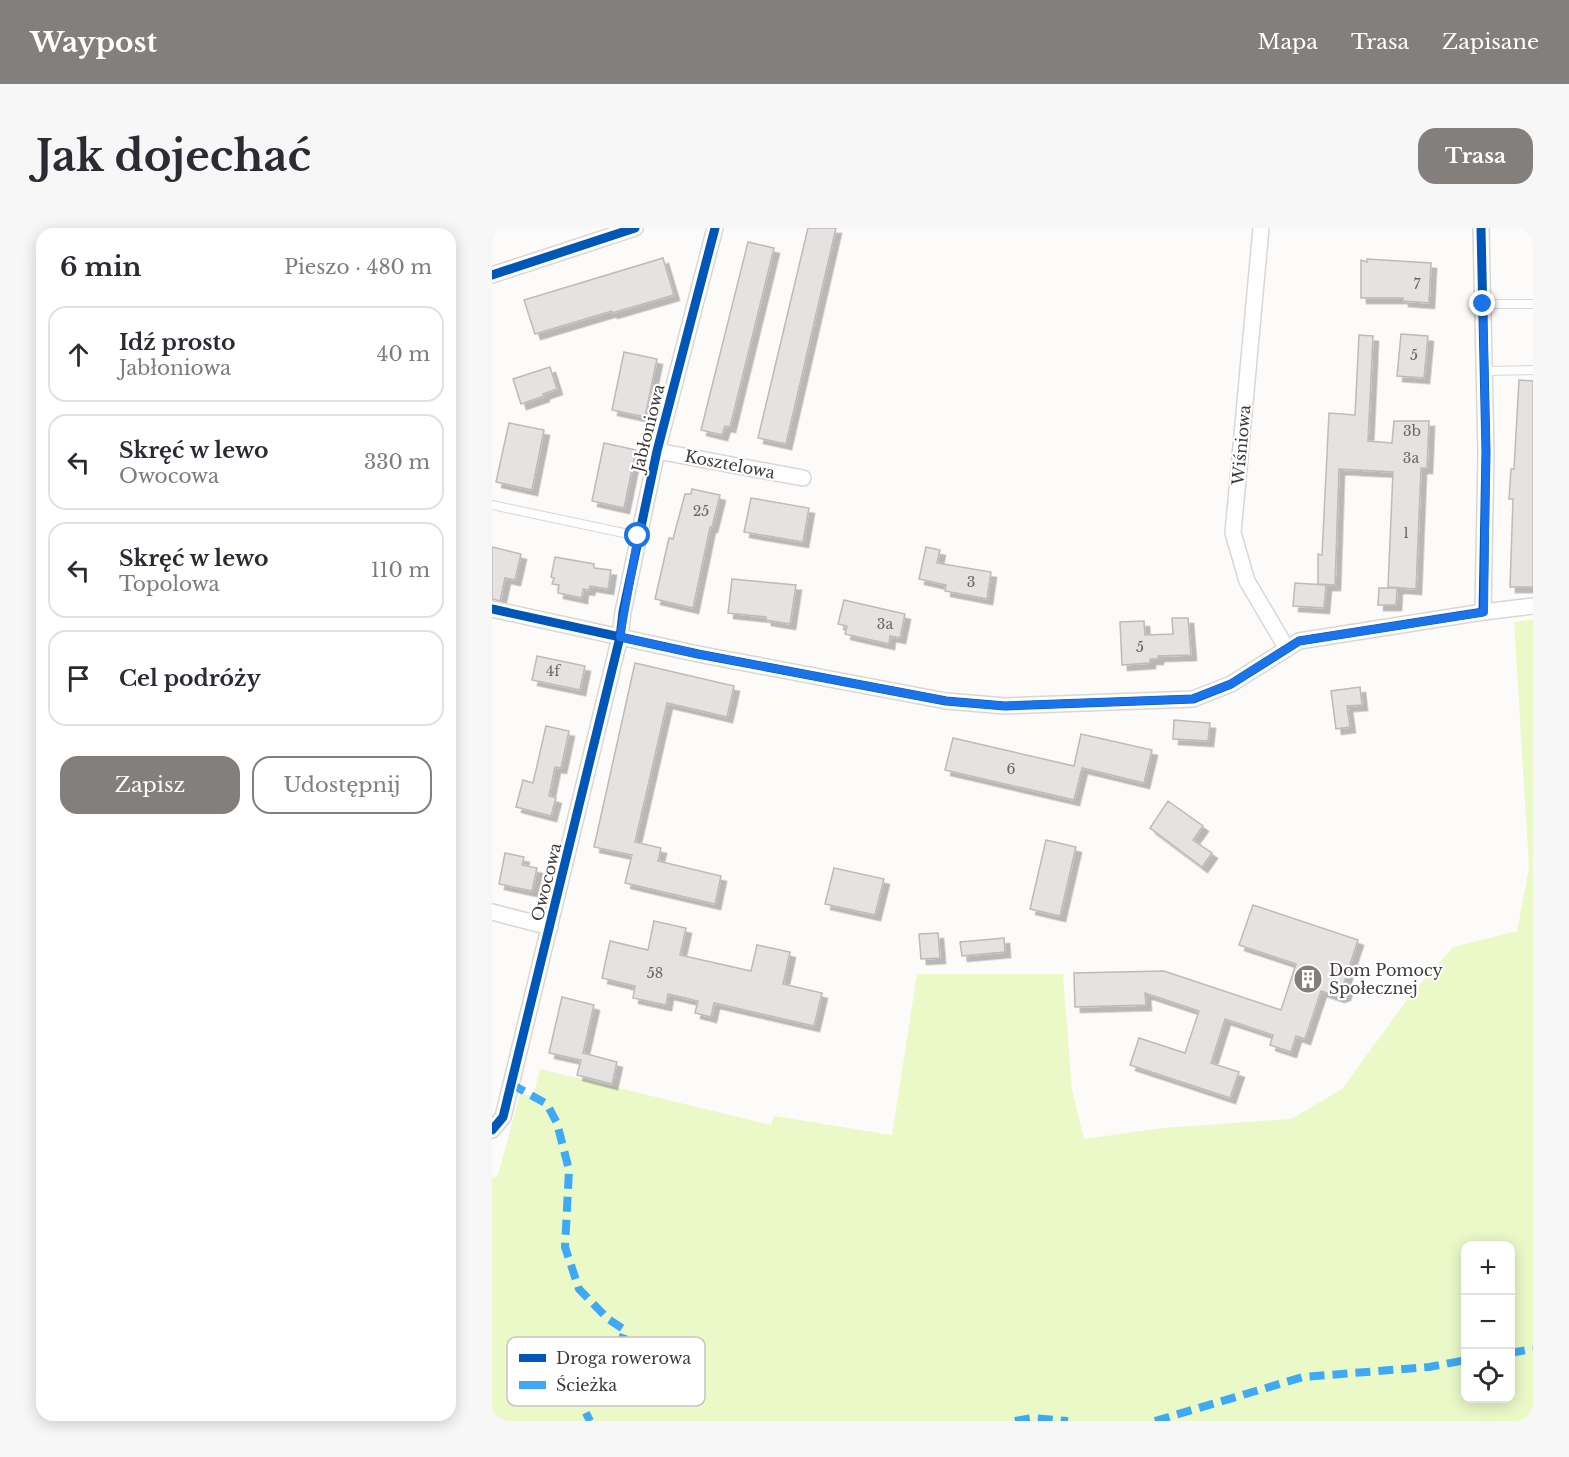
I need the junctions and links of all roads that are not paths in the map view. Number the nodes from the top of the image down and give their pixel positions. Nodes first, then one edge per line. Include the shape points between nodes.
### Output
1 (635, 228) edge
2 (715, 228) edge
3 (1261, 228) edge
4 (1481, 228) edge
5 (492, 275) edge
6 (1533, 303) edge
7 (1483, 304) junction
8 (1533, 370) edge
9 (1484, 371) junction
10 (657, 451) junction
11 (803, 478) dead end
12 (492, 505) edge
13 (638, 536) junction
14 (1533, 606) edge
15 (492, 609) edge
16 (1484, 612) junction
17 (620, 637) junction
18 (1287, 649) junction
19 (492, 912) edge
20 (550, 927) junction
21 (492, 1130) edge

1 - 5 street
2 - 10 street, Jabłoniowa
3 - 18 street, Wiśniowa via 1233,533 1247,581
4 - 7 street
6 - 7 lane
7 - 9 street
8 - 9 lane
9 - 16 street
10 - 11 street, Kosztelowa
10 - 13 street, Jabłoniowa
12 - 13 lane
13 - 17 street, Jabłoniowa
14 - 16 street
15 - 17 street
16 - 18 street via 1299,641
17 - 18 street via 946,701 1005,706 1192,699 1231,684
17 - 20 street, Owocowa
19 - 20 street, Owocowa
20 - 21 street, Owocowa via 503,1117

